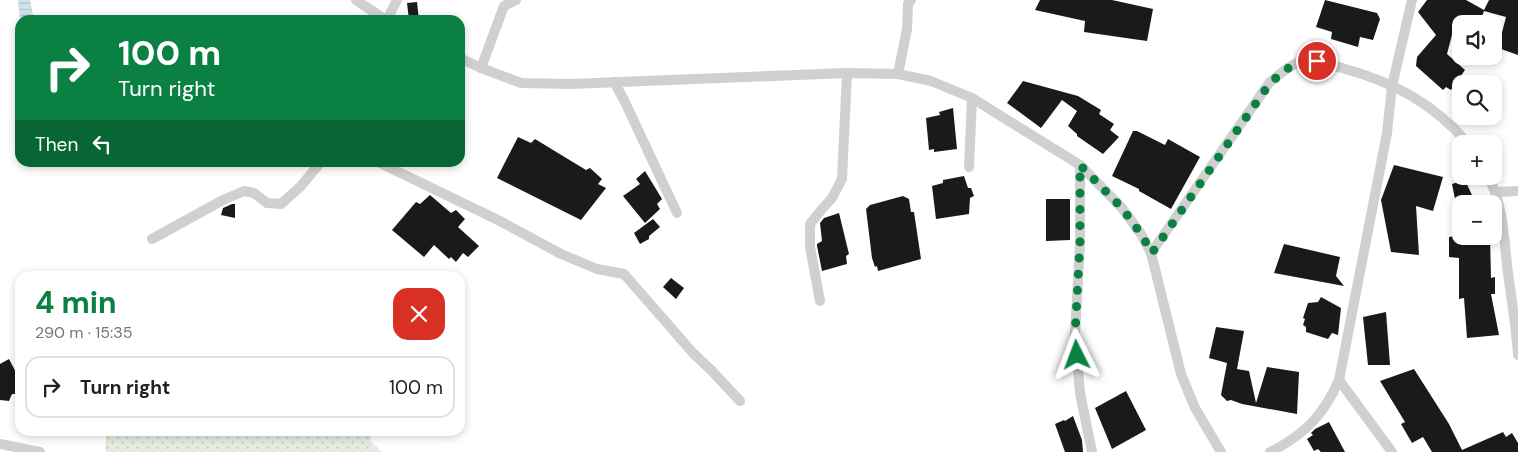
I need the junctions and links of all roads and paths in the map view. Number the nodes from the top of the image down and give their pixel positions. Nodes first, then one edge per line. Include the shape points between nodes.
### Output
1 (356, 0) edge
2 (397, 0) edge
3 (516, 0) edge
4 (911, 0) edge
5 (1412, 0) edge
6 (378, 15) edge
7 (389, 15) edge
8 (465, 60) edge
9 (481, 68) junction
10 (846, 73) junction
11 (898, 74) junction
12 (614, 82) junction
13 (1392, 86) junction
14 (972, 98) junction
15 (1460, 135) edge
16 (1080, 165) junction
17 (317, 167) edge
18 (388, 167) edge
19 (969, 167) dead end
20 (1492, 185) edge
21 (1518, 191) edge
22 (1496, 192) junction
23 (677, 213) dead end
24 (152, 239) dead end
25 (1152, 253) junction
26 (820, 301) dead end
27 (1518, 355) edge
28 (1339, 380) junction
29 (740, 402) dead end
30 (0, 444) edge
31 (36, 451) edge
32 (1092, 452) edge
33 (1221, 452) edge
34 (1270, 452) edge
35 (1392, 452) edge

1 - 6 street
2 - 7 street
3 - 9 street via 504,6
4 - 11 street
5 - 13 street
8 - 9 street
9 - 12 street via 521,84
10 - 11 street
10 - 12 street
10 - 26 street via 842,179 832,198 810,224 810,247
11 - 14 street via 931,81
12 - 23 street
13 - 15 street via 1419,99
13 - 25 street via 1317,61 1303,61 1289,68 1270,83
13 - 28 street via 1388,133
14 - 16 street
14 - 19 street
16 - 25 street via 1122,208
16 - 32 street via 1075,335 1080,393
17 - 24 street via 281,204 267,203 254,193 244,191
18 - 29 street via 561,254 612,273 624,274
20 - 22 street
21 - 22 street
22 - 27 street via 1502,217
25 - 33 street via 1181,374 1195,408
28 - 34 street via 1326,406 1310,426 1289,443
28 - 35 street
30 - 31 street

